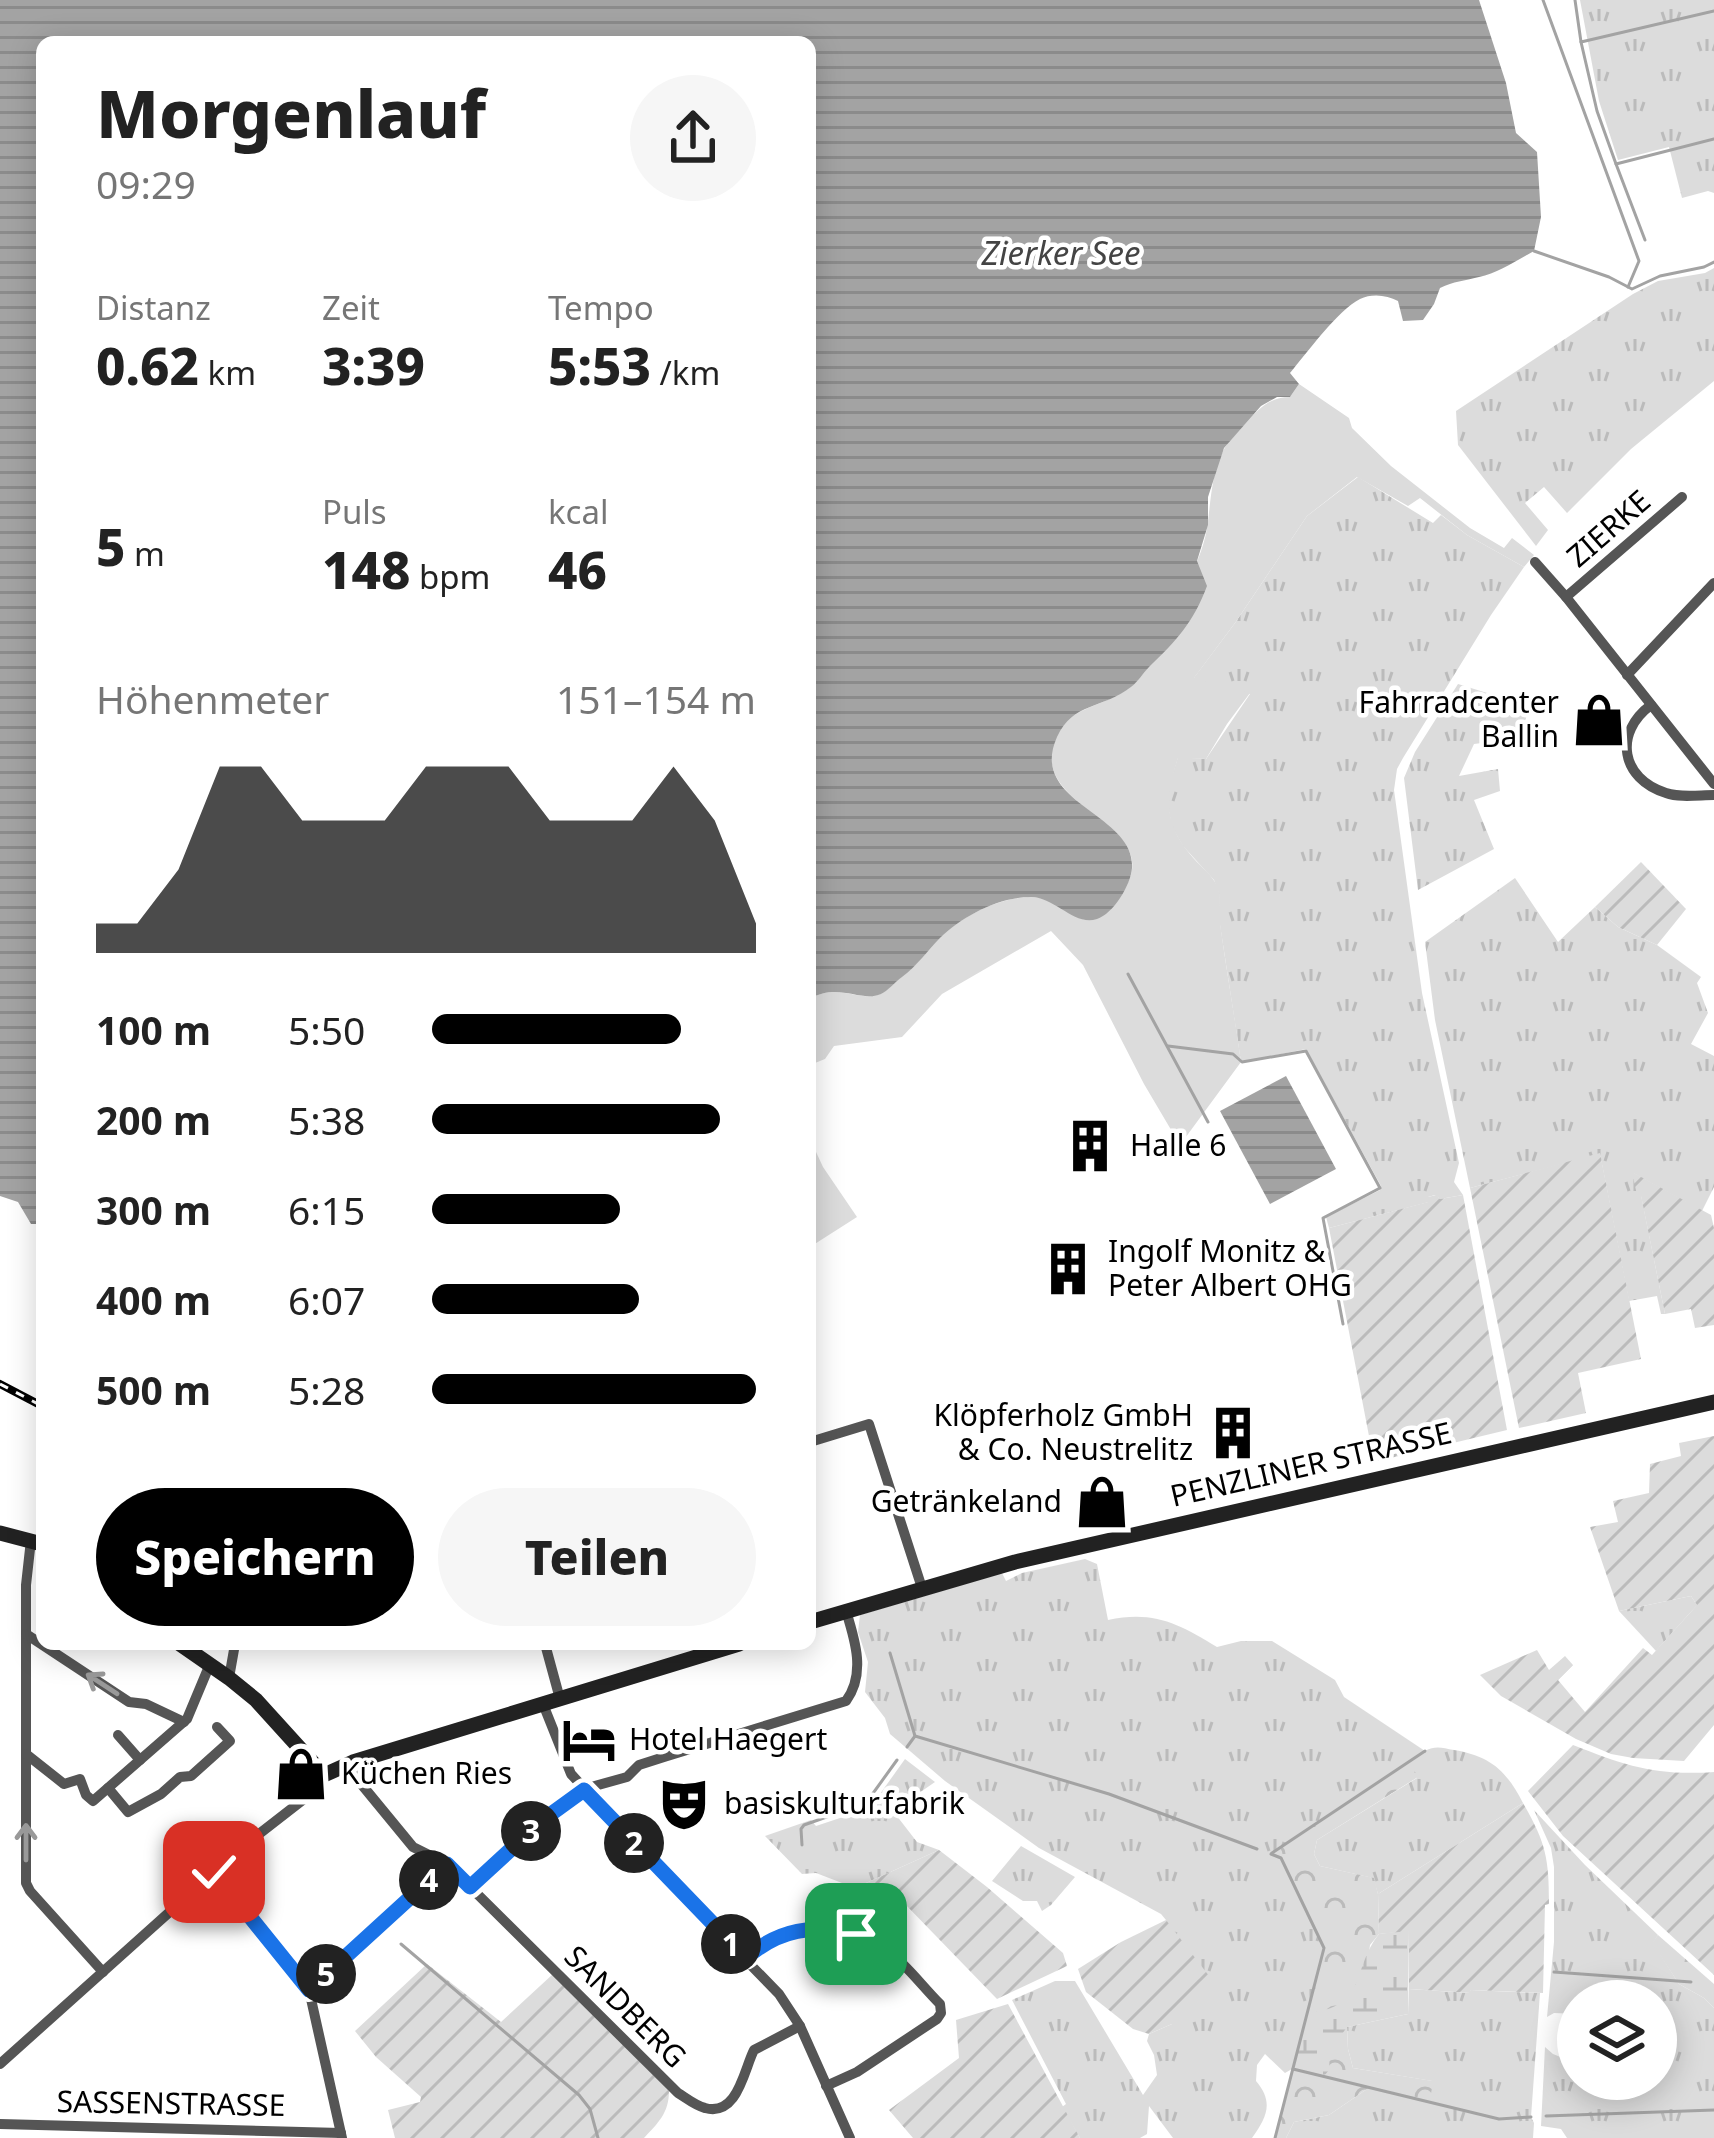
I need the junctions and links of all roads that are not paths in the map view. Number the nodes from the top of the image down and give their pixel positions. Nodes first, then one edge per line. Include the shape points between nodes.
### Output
1 (1682, 496) dead end
2 (1535, 562) dead end
3 (1714, 583) edge
4 (1566, 597) junction
5 (1627, 675) junction
6 (1651, 705) junction
7 (1714, 784) edge
8 (1714, 795) edge
9 (1714, 1402) edge
10 (816, 1440) edge
11 (2, 1533) edge
12 (36, 1542) edge
13 (36, 1546) edge
14 (922, 1588) junction
15 (846, 1612) junction
16 (816, 1620) edge
17 (26, 1634) junction
18 (36, 1641) edge
19 (50, 1650) edge
20 (189, 1650) edge
21 (234, 1650) edge
22 (546, 1650) edge
23 (708, 1650) edge
24 (210, 1664) junction
25 (229, 1678) junction
26 (551, 1702) junction
27 (184, 1722) junction
28 (217, 1727) dead end
29 (118, 1735) dead end
30 (26, 1754) junction
31 (140, 1760) junction
32 (355, 1767) junction
33 (324, 1775) junction
34 (58, 1780) junction
35 (108, 1789) junction
36 (584, 1790) junction
37 (58, 1796) dead end
38 (447, 1864) junction
39 (214, 1872) junction
40 (470, 1887) junction
41 (746, 1958) junction
42 (103, 1972) junction
43 (309, 1990) junction
44 (800, 2026) junction
45 (0, 2064) edge
46 (826, 2086) junction
47 (0, 2124) edge
48 (342, 2135) edge
49 (850, 2138) edge

1 - 4 street, ZIERKE
2 - 4 street, ZIERKE
3 - 5 street
4 - 5 street, ZIERKE
5 - 6 street, ZIERKE
6 - 7 street, ZIERKE
6 - 8 street via 1628,735 1636,776 1670,795
9 - 14 main road, PENZLINER STRASSE
10 - 14 street via 869,1424
11 - 12 main road
13 - 17 street
14 - 15 main road, PENZLINER STRASSE
15 - 16 main road, PENZLINER STRASSE
15 - 36 street via 858,1652 846,1701
18 -> 17 street
17 - 30 street
27 -> 19 street via 129,1702
20 - 24 main road
21 - 25 street
22 - 26 street
23 - 26 main road
24 - 25 main road
24 - 27 street
25 - 33 main road
26 - 32 main road
26 - 36 street via 571,1774
27 - 31 street
28 - 35 street via 230,1741 161,1794 128,1812
29 - 31 street
30 - 34 street
42 -> 30 street via 26,1883
31 - 35 street
32 - 33 main road
32 - 38 street, SANDBERG via 413,1846
33 - 39 street
34 - 35 street via 80,1779 92,1802
34 - 37 street
36 - 40 street
36 - 41 street
38 - 40 street, SANDBERG
38 - 43 street
39 - 42 street
39 - 43 street
40 - 44 street, SANDBERG via 678,2093 706,2108 736,2094 754,2050
41 - 44 street
41 - 46 street via 799,1929 856,1934 890,1952 940,2004 937,2019
42 - 45 street
43 - 48 street
44 - 46 street
46 - 49 street
47 - 48 street, SASSENSTRASSE

